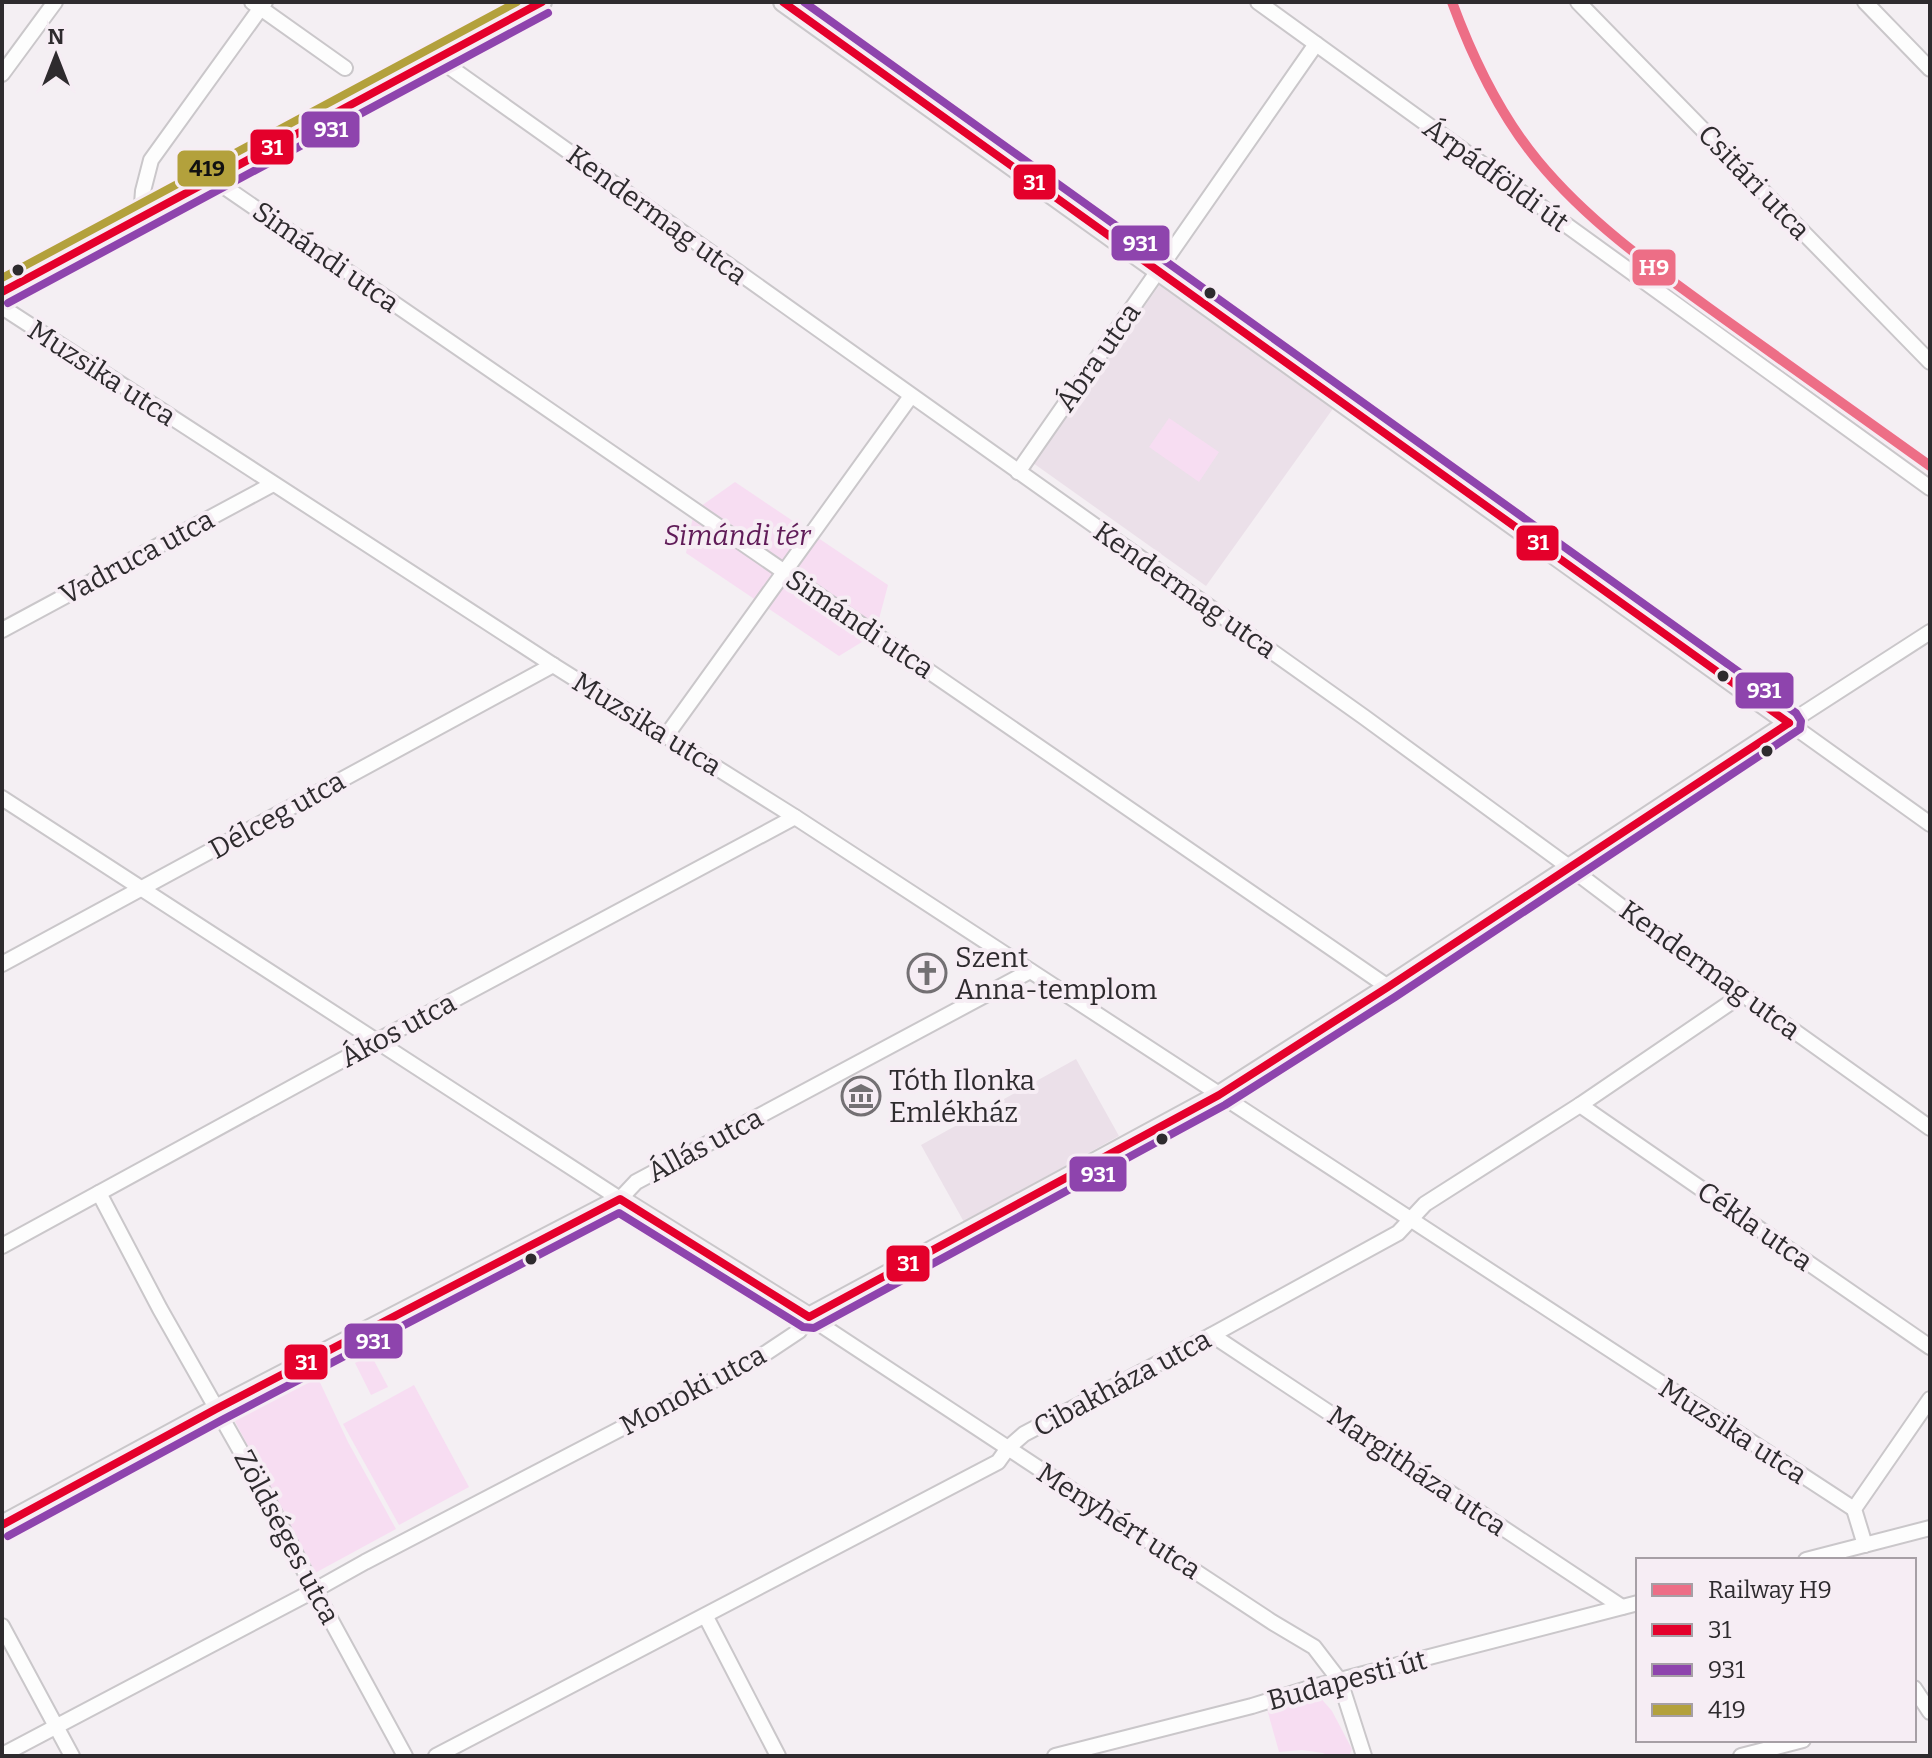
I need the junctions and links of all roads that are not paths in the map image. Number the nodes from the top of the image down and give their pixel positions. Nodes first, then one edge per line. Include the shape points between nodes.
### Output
1 (55, 2) edge
2 (542, 2) edge
3 (783, 2) edge
4 (1258, 2) edge
5 (1578, 2) edge
6 (1865, 2) edge
7 (259, 4) edge
8 (1316, 44) junction
9 (437, 58) junction
10 (345, 68) dead end
11 (1930, 69) edge
12 (2, 74) edge
13 (213, 179) junction
14 (141, 217) junction
15 (1157, 272) junction
16 (2, 292) edge
17 (2, 307) edge
18 (1930, 362) edge
19 (911, 396) junction
20 (1018, 472) junction
21 (273, 484) junction
22 (1930, 488) edge
23 (785, 573) junction
24 (2, 630) edge
25 (1930, 632) edge
26 (553, 665) junction
27 (1789, 723) junction
28 (666, 736) junction
29 (2, 798) edge
30 (795, 817) junction
31 (1930, 824) edge
32 (1569, 867) junction
33 (141, 889) junction
34 (2, 964) edge
35 (1030, 971) junction
36 (1388, 987) junction
37 (1743, 994) junction
38 (377, 1041) junction
39 (1219, 1095) junction
40 (1580, 1105) junction
41 (1930, 1128) edge
42 (99, 1193) junction
43 (620, 1199) junction
44 (1409, 1219) junction
45 (2, 1246) edge
46 (809, 1317) junction
47 (1212, 1335) junction
48 (1930, 1347) edge
49 (1930, 1399) edge
50 (216, 1409) junction
51 (1008, 1448) junction
52 (1854, 1509) junction
53 (2, 1525) edge
54 (1930, 1528) edge
55 (1865, 1545) junction
56 (1824, 1558) edge
57 (315, 1590) junction
58 (1636, 1604) edge
59 (1622, 1607) junction
60 (706, 1617) junction
61 (2, 1626) edge
62 (1340, 1681) junction
63 (55, 1727) junction
64 (1795, 1742) edge
65 (2, 1755) edge
66 (72, 1756) edge
67 (405, 1756) edge
68 (436, 1756) edge
69 (778, 1756) edge
70 (1055, 1756) edge
71 (1364, 1756) edge
72 (1741, 1756) edge

1 - 12 street
2 - 9 street
3 - 15 street
4 - 8 street, Árpádföldi út
5 - 18 street, Csitári utca
6 - 11 street
7 - 10 street
7 - 14 street via 151,160
8 - 15 street, Ábra utca
8 - 22 street, Árpádföldi út
9 - 13 street
9 - 19 street, Kendermag utca
13 - 14 street
13 - 23 street, Simándi utca
14 - 16 street
15 - 20 street, Ábra utca
15 - 27 street
17 - 21 street, Muzsika utca
19 - 20 street, Kendermag utca
19 - 23 street
20 - 32 street, Kendermag utca
21 - 24 street, Vadruca utca
21 - 26 street, Muzsika utca
23 - 28 street
23 - 36 street, Simándi utca
25 - 27 street, Monoki utca
26 - 28 street, Muzsika utca
26 - 33 street, Délceg utca
27 - 31 street
27 - 32 street, Monoki utca
28 - 30 street, Muzsika utca
29 - 33 street, Menyhért utca
30 - 35 street, Muzsika utca
30 - 38 street, Ákos utca
32 - 36 street, Monoki utca
32 - 37 street, Kendermag utca
33 - 34 street, Délceg utca
33 - 38 street, Menyhért utca
35 - 39 street, Muzsika utca
35 - 43 street, Állás utca via 636,1182
36 - 39 street, Monoki utca
37 - 40 street, Cibakháza utca
37 - 41 street, Kendermag utca
38 - 42 street, Ákos utca
38 - 43 street, Menyhért utca
39 - 44 street, Muzsika utca
39 - 46 street, Monoki utca
40 - 44 street, Cibakháza utca
40 - 48 street, Cékla utca
42 - 45 street, Ákos utca
42 - 50 street, Zöldséges utca
43 - 46 street, Menyhért utca
43 - 50 street, Állás utca
44 - 47 street, Cibakháza utca via 1398,1233
44 - 52 street, Muzsika utca
46 - 51 street, Menyhért utca
46 - 57 street, Monoki utca via 799,1331 766,1353
47 - 51 street, Cibakháza utca via 1024,1434
47 - 59 street, Margitháza utca
49 - 52 street
50 - 53 street, Állás utca
50 - 57 street, Zöldséges utca
51 - 60 street, Cibakháza utca via 998,1462
51 - 62 street, Menyhért utca via 1314,1647
52 - 55 street
54 - 55 street
55 - 56 street
57 - 63 street, Monoki utca
57 - 67 street, Zöldséges utca
58 - 59 street, Budapesti út
59 - 62 street, Budapesti út
60 - 68 street, Cibakháza utca
60 - 69 street
61 - 63 street
62 - 70 street, Budapesti út
62 - 71 street, Menyhért utca
63 - 65 street, Monoki utca
63 - 66 street
64 - 72 street

